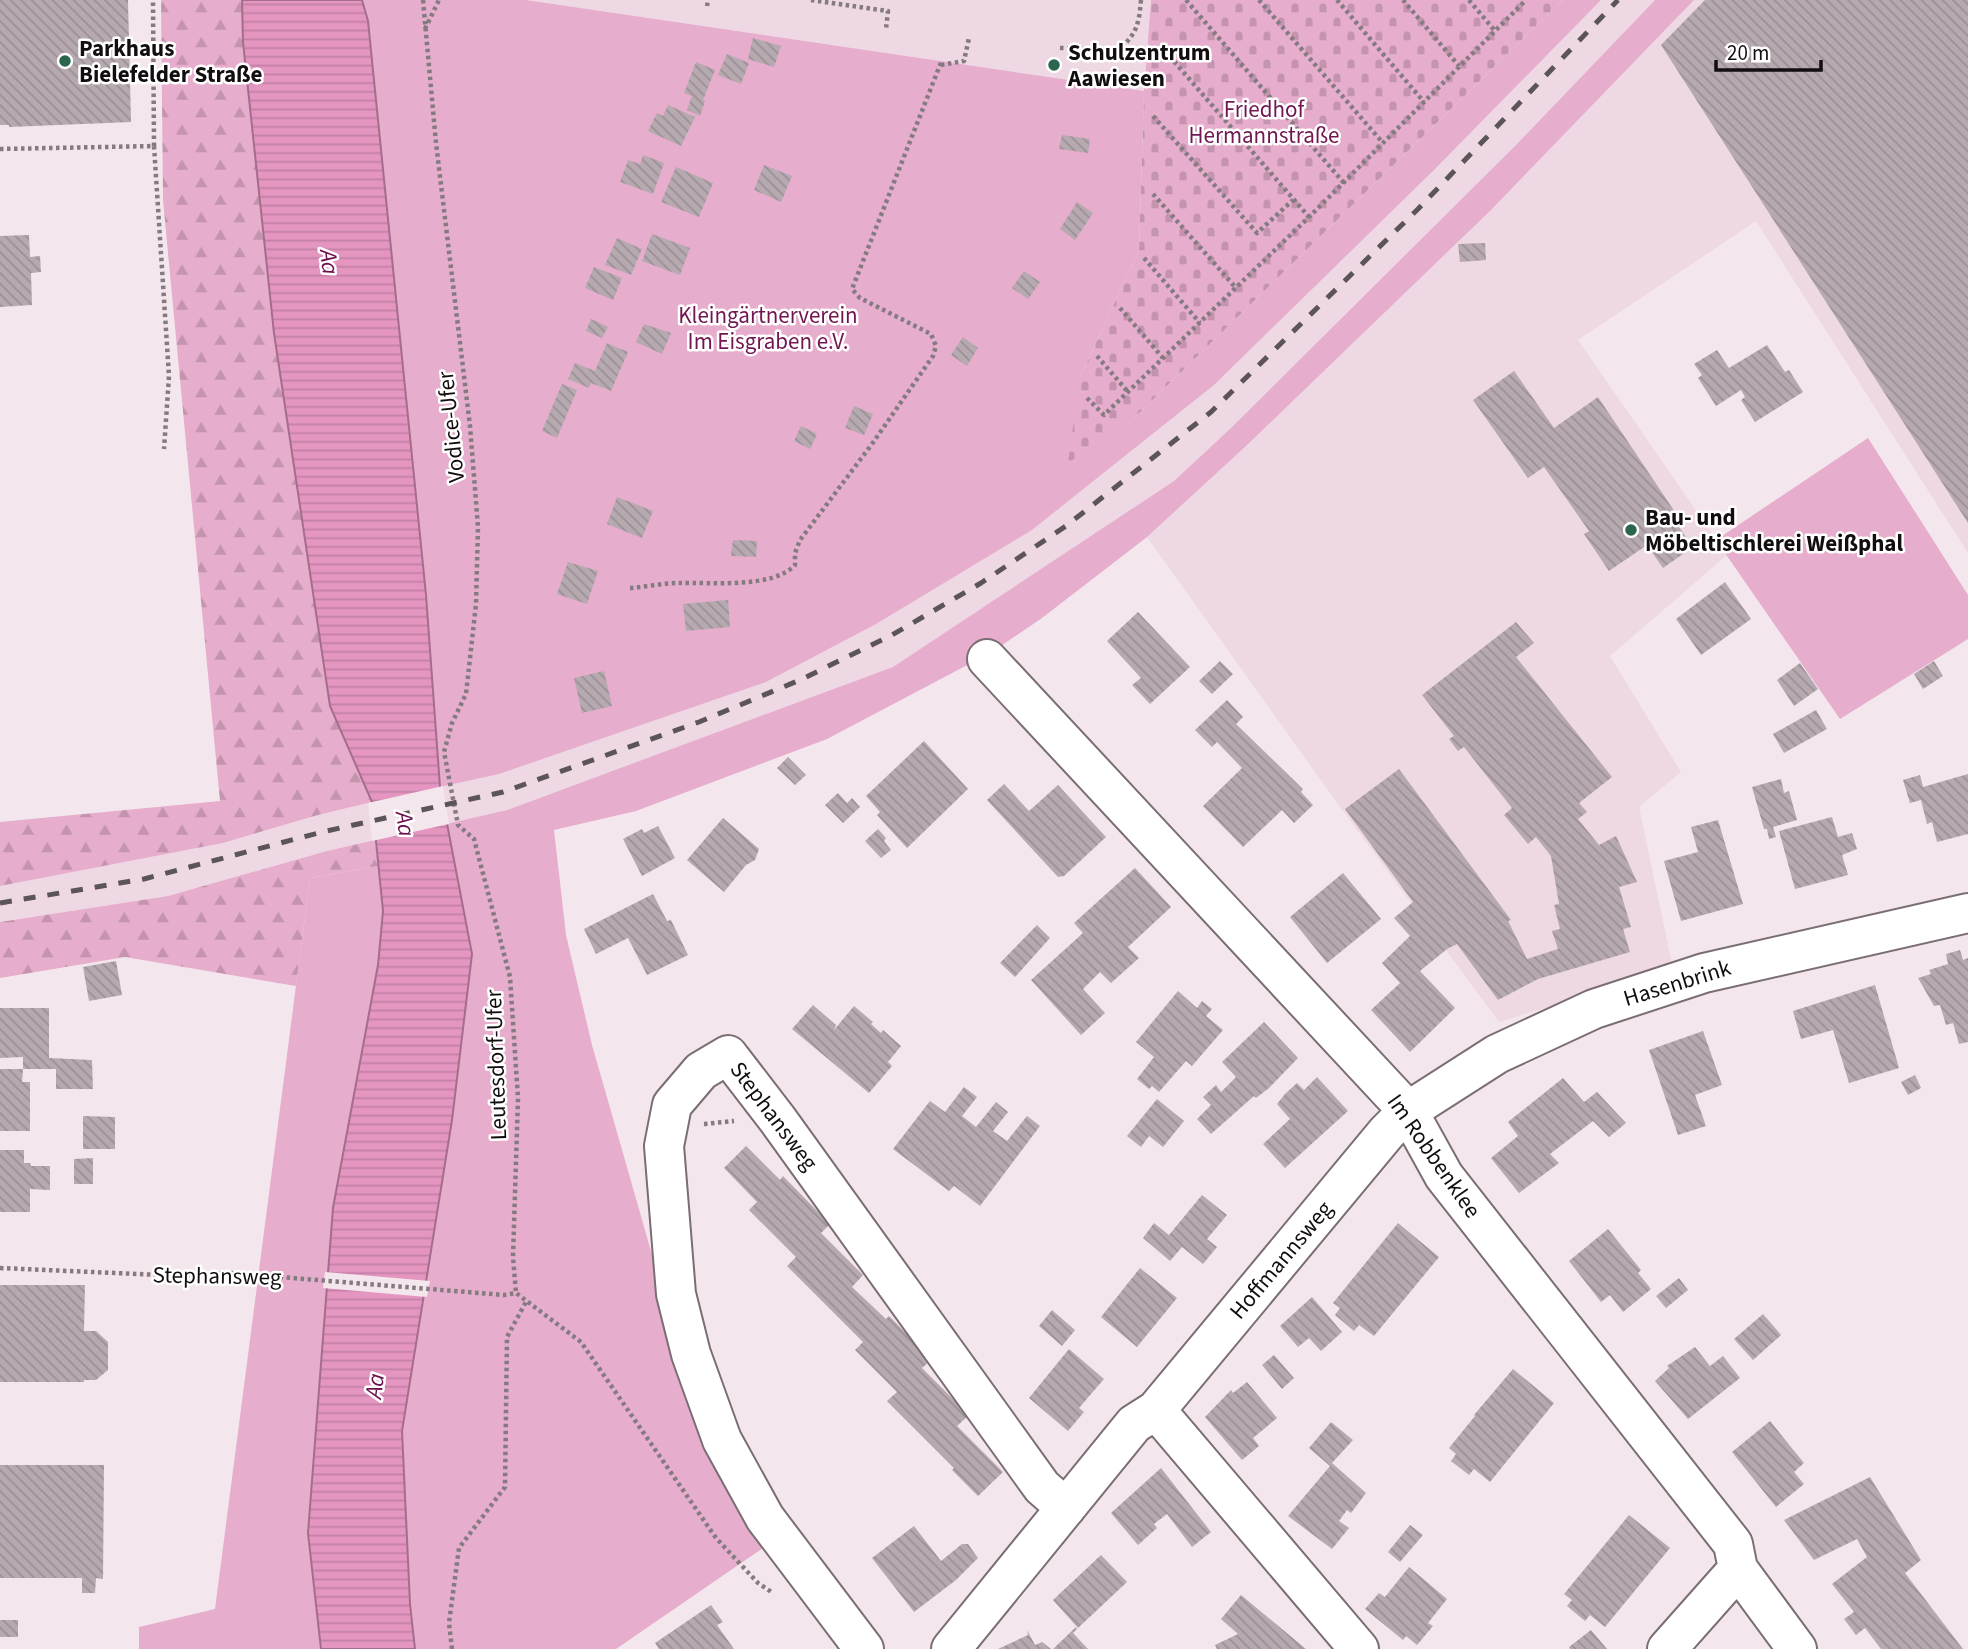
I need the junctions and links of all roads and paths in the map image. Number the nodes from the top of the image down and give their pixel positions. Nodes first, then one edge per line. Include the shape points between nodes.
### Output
1 (153, 0) edge
2 (423, 0) edge
3 (439, 0) edge
4 (811, 0) edge
5 (1141, 0) edge
6 (1186, 0) edge
7 (1259, 0) edge
8 (1337, 0) edge
9 (1402, 0) edge
10 (1469, 0) edge
11 (1526, 0) edge
12 (886, 29) dead end
13 (424, 30) junction
14 (1495, 31) junction
15 (970, 38) dead end
16 (1060, 48) dead end
17 (1164, 51) dead end
18 (1460, 66) junction
19 (1424, 102) junction
20 (1153, 116) dead end
21 (1384, 143) junction
22 (154, 146) junction
23 (0, 149) edge
24 (1343, 183) junction
25 (1153, 194) dead end
26 (1293, 200) junction
27 (1309, 217) junction
28 (1144, 258) dead end
29 (1237, 288) junction
30 (1120, 308) dead end
31 (1200, 323) junction
32 (1097, 356) dead end
33 (1163, 358) junction
34 (1128, 391) junction
35 (1087, 398) dead end
36 (164, 449) dead end
37 (630, 588) dead end
38 (987, 659) dead end
39 (474, 839) joint
40 (1968, 913) edge
41 (1408, 1111) junction
42 (778, 1120) junction
43 (664, 1146) junction
44 (0, 1268) edge
45 (516, 1293) junction
46 (527, 1300) junction
47 (1156, 1410) junction
48 (1066, 1508) junction
49 (1738, 1569) junction
50 (834, 1609) junction
51 (452, 1649) edge
52 (864, 1649) edge
53 (951, 1649) edge
54 (1359, 1649) edge
55 (1667, 1649) edge
56 (1797, 1649) edge

1 - 22 path
2 - 13 path, Vodice-Ufer
3 - 13 path
4 - 12 path via 888,11
5 - 16 path via 1134,35 1119,50
6 - 24 path
7 - 21 path
8 - 19 path
9 - 18 path
10 - 14 path
11 - 14 path
13 - 39 path, Vodice-Ufer via 478,527 476,604 466,694 444,752 458,825
14 - 18 path
15 - 37 path via 964,61 941,63 852,289 860,298 931,334 936,346 933,356 800,540 795,565 787,574 741,584
17 - 26 path
18 - 19 path
19 - 21 path
20 - 26 path via 1256,233
21 - 24 path
22 - 23 path
22 - 36 path via 169,376
24 - 27 path
25 - 29 path
26 - 27 path
27 - 29 path
28 - 31 path
29 - 31 path
30 - 33 path
31 - 33 path
32 - 34 path
33 - 34 path
34 - 35 path via 1104,415
38 - 41 street, Im Robbenklee
39 - 45 path, Leutesdorf-Ufer via 510,977 518,1098
40 - 41 street, Hasenbrink via 1703,973 1594,1009 1497,1054
41 - 47 street, Hoffmannsweg
41 - 49 street, Im Robbenklee via 1444,1176 1733,1544
42 - 43 path via 696,1126
42 - 43 street, Stephansweg via 728,1055 701,1071 672,1105
42 - 48 street, Stephansweg via 1042,1487
43 - 50 street, Stephansweg via 676,1294 691,1354 722,1440 765,1518
44 - 45 path, Stephansweg via 230,1273
45 - 46 path
46 - 50 path via 581,1342 716,1538 758,1583 782,1598
46 - 51 path via 507,1337 505,1487 459,1548 449,1623
47 - 48 street, Hoffmannsweg via 1134,1424
47 - 54 street
48 - 53 street, Hoffmannsweg
49 - 55 street
49 - 56 street, Im Robbenklee
50 - 52 street, Stephansweg

